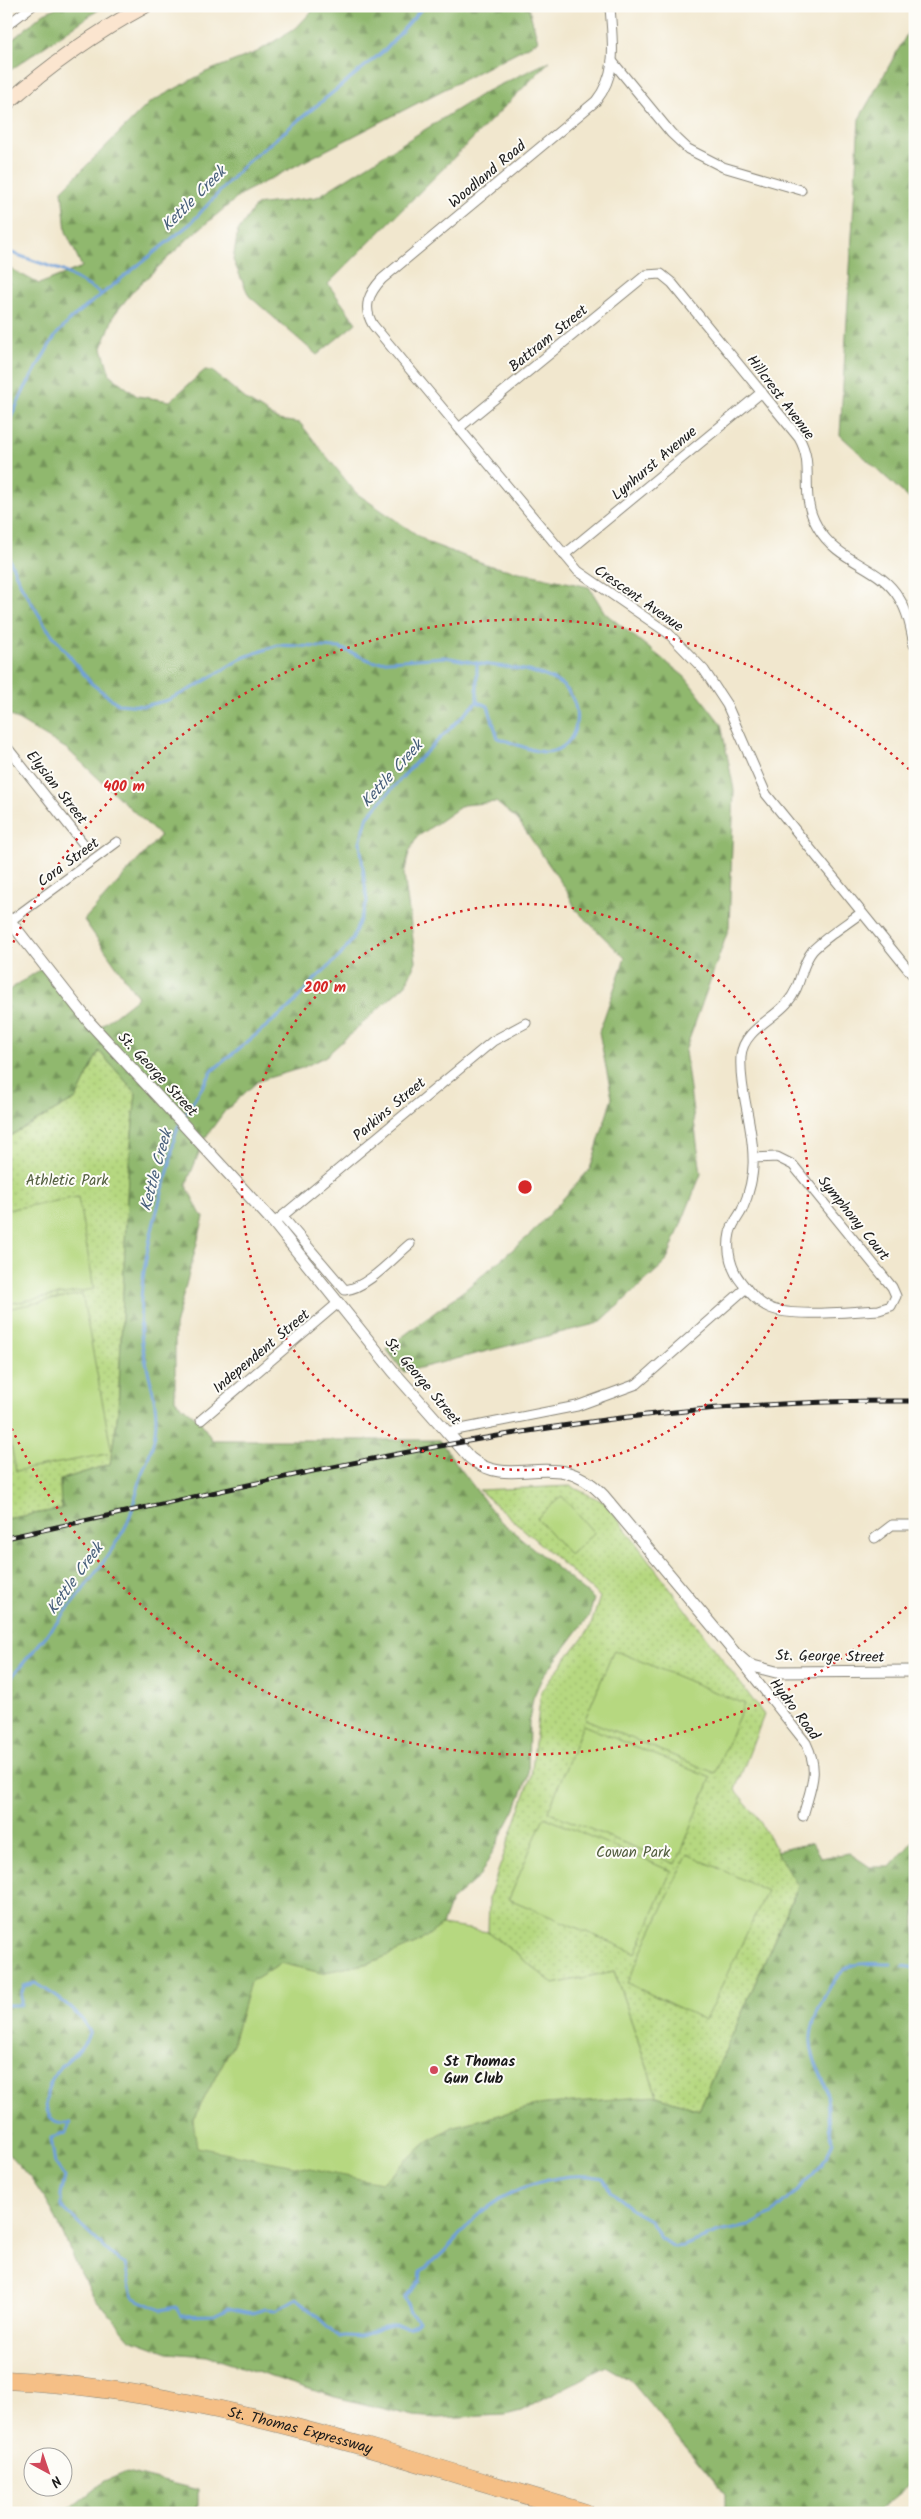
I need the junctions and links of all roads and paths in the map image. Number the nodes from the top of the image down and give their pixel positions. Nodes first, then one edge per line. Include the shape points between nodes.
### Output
1 (32, 6) edge
2 (145, 6) edge
3 (610, 6) edge
4 (6, 26) edge
5 (612, 61) junction
6 (6, 104) edge
7 (801, 190) dead end
8 (656, 273) joint
9 (368, 302) joint
10 (762, 392) junction
11 (459, 428) junction
12 (564, 555) junction
13 (914, 645) edge
14 (6, 746) edge
15 (117, 842) dead end
16 (86, 847) dead end
17 (861, 912) junction
18 (8, 918) edge
19 (915, 978) edge
20 (526, 1023) dead end
21 (753, 1158) junction
22 (278, 1219) junction
23 (410, 1244) dead end
24 (746, 1288) junction
25 (338, 1303) junction
26 (201, 1420) dead end
27 (446, 1432) junction
28 (915, 1525) edge
29 (874, 1538) dead end
30 (735, 1653) junction
31 (915, 1671) edge
32 (803, 1816) dead end
33 (6, 2380) edge
34 (586, 2513) edge

1 - 4 street
2 - 6 main road via 62,59
3 - 5 street, Woodland Road
5 - 7 street via 670,133 688,150 718,166
5 - 9 street, Woodland Road via 608,85 596,101 382,279
8 - 10 street, Hillcrest Avenue via 672,283
8 - 11 street, Battram Street via 646,275
9 - 11 street, Crescent Avenue via 373,325
10 - 12 street, Lynhurst Avenue
10 - 13 street, Hillcrest Avenue via 805,450 808,463 806,497 817,527 832,547 878,575 895,591 908,617
11 - 12 street, Crescent Avenue
12 - 17 street, Crescent Avenue via 584,576 675,639 704,670 726,705 766,794
14 - 16 street, Elysian Street
15 - 18 street, Cora Street
17 - 19 street, Crescent Avenue
17 - 21 street, Symphony Court via 814,950 803,967 795,994 784,1007 754,1030 742,1047 741,1067
18 - 22 street, St. George Street via 90,1023 205,1147
20 - 22 street, Parkins Street via 493,1041
21 - 24 street, Symphony Court via 747,1194 729,1241 733,1269
21 - 24 street, Symphony Court via 777,1157 793,1165 892,1287 895,1300 883,1310 789,1312 761,1303
22 - 23 street via 345,1290 365,1283
22 - 25 street, St. George Street
24 - 27 street via 637,1384 577,1406
25 - 26 street, Independent Street
25 - 27 street, St. George Street
27 - 30 street, St. George Street via 473,1461 488,1469 502,1472 558,1469 587,1480
28 - 29 street via 892,1525
30 - 31 street, St. George Street via 749,1665 776,1672
30 - 32 street, Hydro Road via 812,1755 814,1772
33 - 34 highway, St. Thomas Expressway via 100,2388 241,2414

